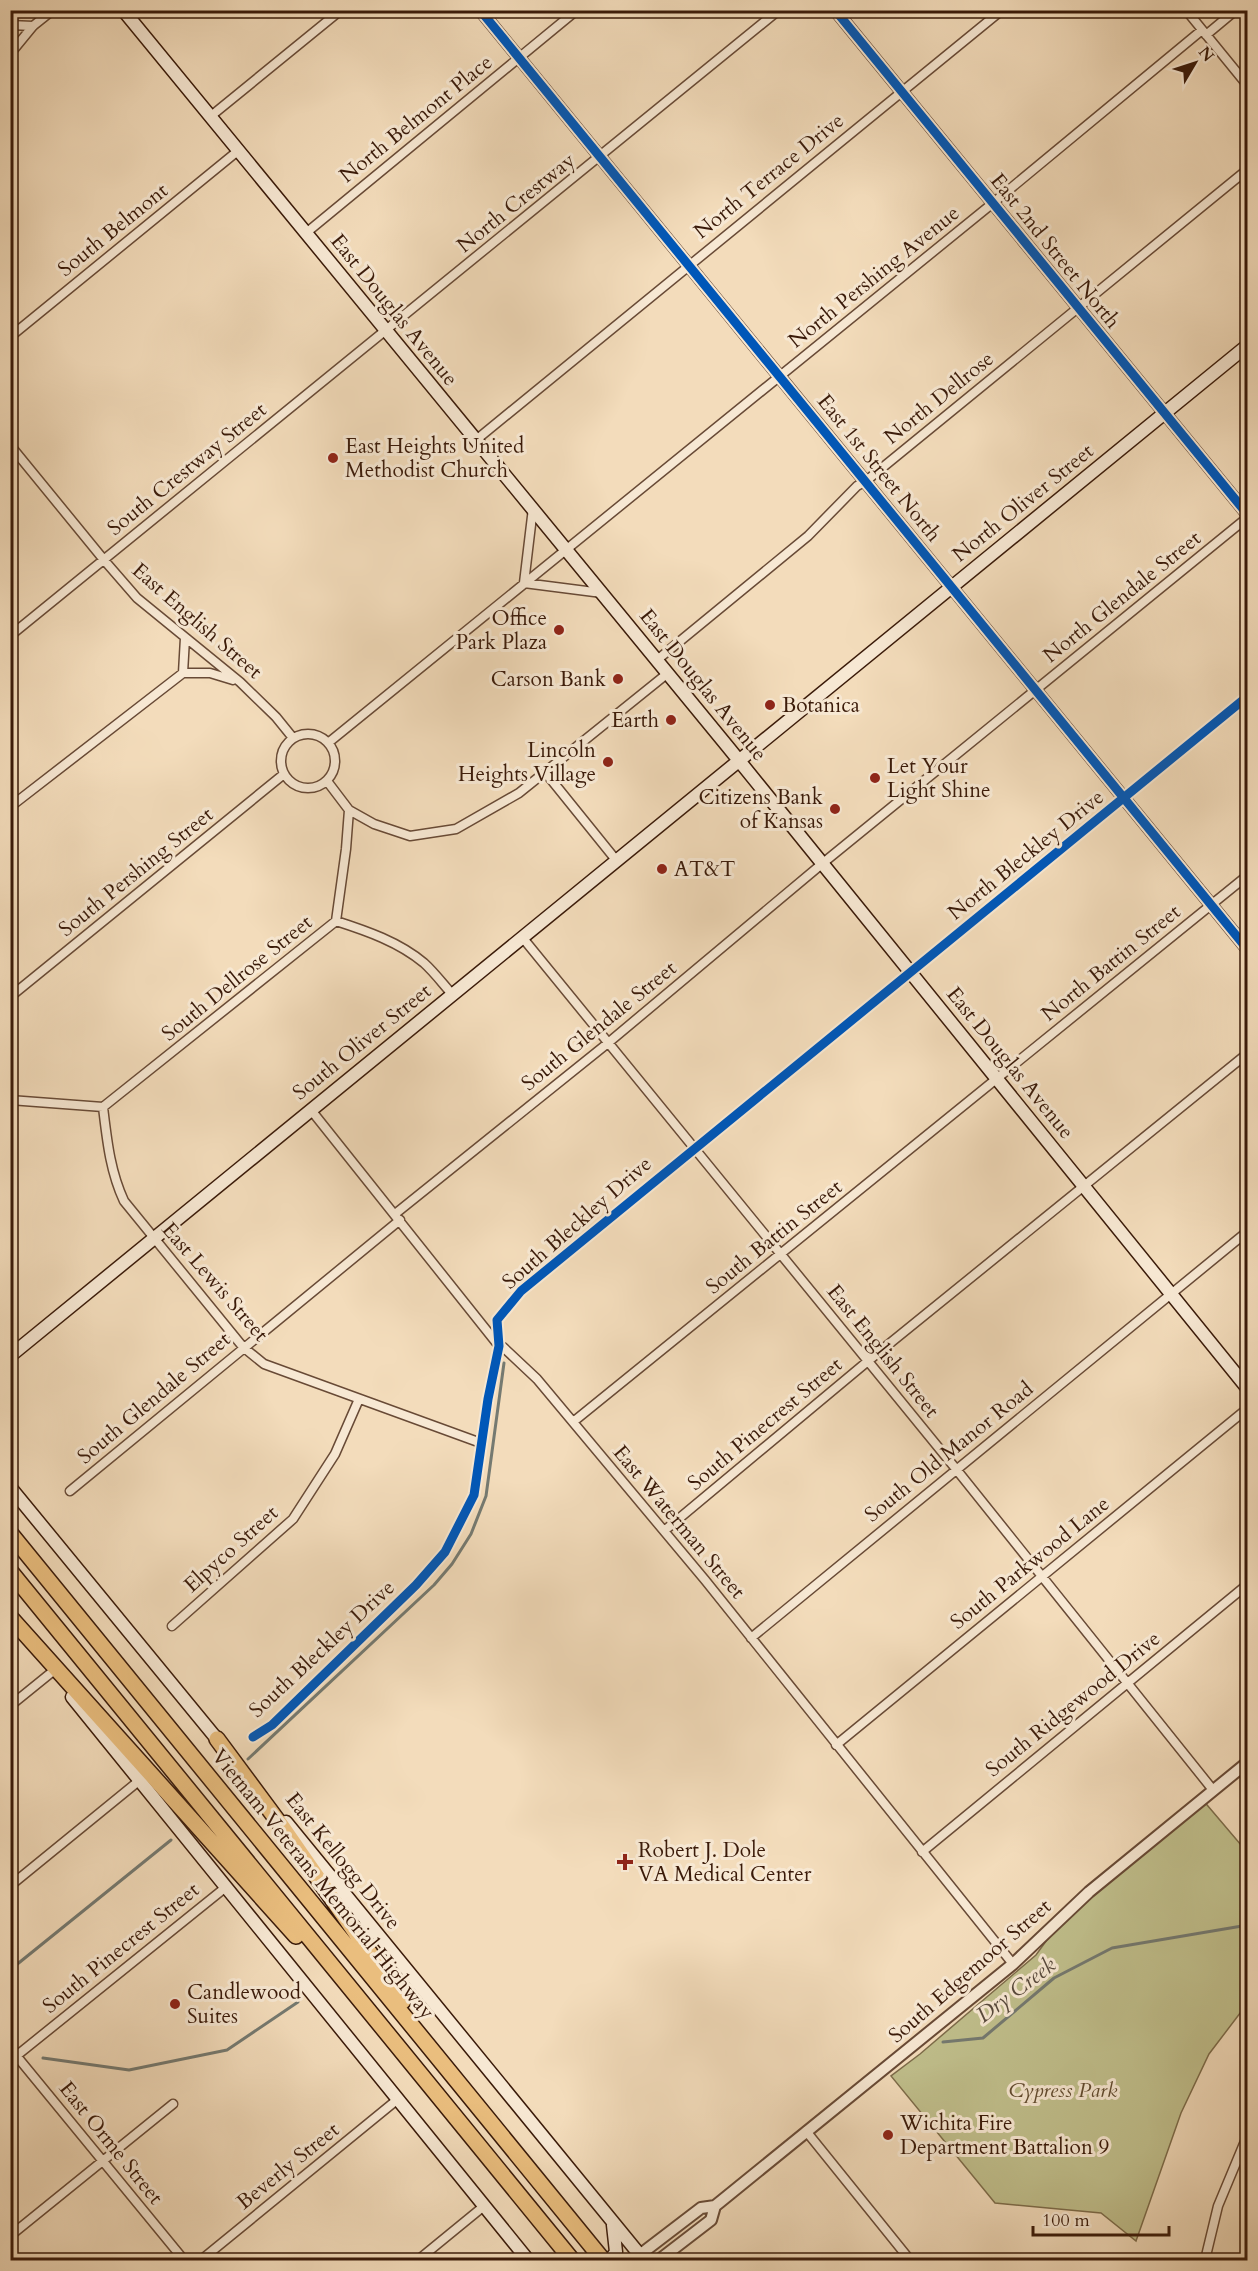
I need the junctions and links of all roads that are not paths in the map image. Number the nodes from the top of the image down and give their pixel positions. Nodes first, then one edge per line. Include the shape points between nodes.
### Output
1 (53, 10) edge
2 (123, 10) edge
3 (341, 10) edge
4 (480, 10) edge
5 (577, 10) edge
6 (779, 10) edge
7 (835, 10) edge
8 (1002, 10) edge
9 (1186, 10) edge
10 (1236, 10) edge
11 (10, 25) edge
12 (33, 26) junction
13 (1204, 32) junction
14 (10, 54) edge
15 (519, 58) junction
16 (1248, 86) edge
17 (902, 92) junction
18 (211, 116) junction
19 (239, 150) junction
20 (600, 158) junction
21 (1248, 169) edge
22 (993, 203) junction
23 (306, 233) junction
24 (688, 265) junction
25 (1078, 307) junction
26 (386, 330) junction
27 (10, 337) edge
28 (1248, 345) edge
29 (780, 376) junction
30 (1165, 413) junction
31 (476, 440) junction
32 (10, 445) edge
33 (866, 481) junction
34 (533, 508) junction
35 (1248, 516) edge
36 (567, 550) junction
37 (104, 560) junction
38 (524, 583) junction
39 (952, 586) junction
40 (602, 593) junction
41 (10, 636) edge
42 (185, 638) junction
43 (657, 660) junction
44 (183, 673) junction
45 (668, 674) junction
46 (240, 682) junction
47 (1037, 690) junction
48 (1248, 696) edge
49 (293, 738) junction
50 (328, 743) junction
51 (738, 759) junction
52 (545, 772) junction
53 (284, 774) junction
54 (327, 781) junction
55 (1125, 798) junction
56 (10, 807) edge
57 (349, 810) junction
58 (616, 860) junction
59 (823, 863) junction
60 (1248, 875) edge
61 (1211, 905) junction
62 (336, 921) junction
63 (522, 937) junction
64 (1248, 950) edge
65 (911, 972) junction
66 (452, 994) junction
67 (10, 998) edge
68 (608, 1042) junction
69 (1248, 1053) edge
70 (996, 1078) junction
71 (10, 1100) edge
72 (103, 1107) junction
73 (311, 1110) junction
74 (694, 1147) junction
75 (1084, 1185) junction
76 (398, 1217) junction
77 (1248, 1231) edge
78 (154, 1238) junction
79 (781, 1255) junction
80 (1171, 1293) junction
81 (499, 1346) junction
82 (243, 1347) junction
83 (10, 1356) edge
84 (868, 1361) junction
85 (1248, 1389) edge
86 (359, 1399) junction
87 (1248, 1408) edge
88 (573, 1422) junction
89 (481, 1443) junction
90 (956, 1469) junction
91 (10, 1487) edge
92 (70, 1491) dead end
93 (664, 1531) junction
94 (10, 1533) edge
95 (10, 1571) edge
96 (1042, 1576) junction
97 (1248, 1584) edge
98 (10, 1618) edge
99 (172, 1626) dead end
100 (750, 1638) junction
101 (52, 1672) junction
102 (1127, 1683) junction
103 (10, 1706) edge
104 (253, 1737) dead end
105 (217, 1739) junction
106 (836, 1745) junction
107 (1248, 1762) edge
108 (140, 1780) junction
109 (1213, 1790) junction
110 (922, 1852) junction
111 (10, 1886) edge
112 (226, 1887) junction
113 (1013, 1964) junction
114 (10, 2048) edge
115 (14, 2058) edge
116 (428, 2084) junction
117 (398, 2099) junction
118 (173, 2104) dead end
119 (806, 2131) junction
120 (1248, 2134) edge
121 (500, 2135) junction
122 (103, 2161) junction
123 (484, 2206) junction
124 (715, 2206) junction
125 (612, 2221) junction
126 (10, 2236) edge
127 (610, 2258) edge
128 (639, 2259) edge
129 (184, 2260) edge
130 (201, 2260) edge
131 (418, 2260) edge
132 (528, 2260) edge
133 (572, 2260) edge
134 (659, 2260) edge
135 (910, 2260) edge
136 (1205, 2260) edge

1 - 12 street
2 - 18 main road, East Douglas Avenue
3 - 18 street
4 - 15 street, East 1st Street North
5 - 15 street, North Belmont Place
6 - 20 street, North Crestway
7 - 17 street, East 2nd Street North
8 - 17 street, North Terrace Drive
9 - 13 street
10 - 13 street, North Pershing Avenue
11 - 12 street
12 - 14 street
13 - 16 street
13 - 22 street, North Pershing Avenue
15 - 20 street, East 1st Street North
15 - 23 street, North Belmont Place
17 - 22 street, East 2nd Street North
17 - 24 street, North Terrace Drive
18 - 19 main road, East Douglas Avenue
19 - 23 main road, East Douglas Avenue
19 - 27 street, South Belmont
20 - 24 street, East 1st Street North
20 - 26 street, North Crestway
21 - 25 street, North Dellrose
22 - 25 street, East 2nd Street North
22 - 29 street, North Pershing Avenue
23 - 26 main road, East Douglas Avenue
24 - 29 street, East 1st Street North
24 - 31 street, North Terrace Drive
25 - 30 street, East 2nd Street North
25 - 33 street, North Dellrose
26 - 31 main road, East Douglas Avenue
26 - 37 street, South Crestway Street
28 - 30 main road, North Oliver Street
29 - 33 street, East 1st Street North
29 - 36 street, North Pershing Avenue
30 - 35 street, East 2nd Street North
30 - 39 main road, North Oliver Street
31 - 34 main road, East Douglas Avenue
32 - 37 street, East English Street
33 - 39 street, East 1st Street North
33 - 43 street, North Dellrose via 808,536
34 - 36 main road, East Douglas Avenue
34 - 38 street
35 - 47 street, North Glendale Street
36 - 38 street
36 - 40 main road, East Douglas Avenue
37 - 41 street, South Crestway Street
37 - 42 street, East English Street via 137,598
38 - 40 street
38 - 50 street
39 - 47 street, East 1st Street North
39 - 51 main road, North Oliver Street
40 - 43 main road, East Douglas Avenue
42 - 44 street
42 - 46 street, East English Street
43 - 45 main road, East Douglas Avenue
44 - 46 street via 210,673
44 - 56 street
45 - 51 main road, East Douglas Avenue
45 - 52 street
46 - 49 street, East English Street
47 - 55 street, East 1st Street North
47 - 59 street, North Glendale Street
48 - 55 street, North Bleckley Drive
49 - 50 street via 313,734
49 - 53 street via 282,754
50 - 54 street via 336,765
51 - 58 main road, South Oliver Street
51 - 59 main road, East Douglas Avenue
52 - 57 street via 519,793 456,829 410,836 374,824
52 - 58 street
53 - 54 street via 303,788
53 - 67 street, South Pershing Street
54 - 57 street
55 - 61 street, East 1st Street North
55 - 65 street, North Bleckley Drive
57 - 62 street, South Dellrose Street
58 - 63 main road, South Oliver Street
59 - 65 main road, East Douglas Avenue
59 - 68 street, South Glendale Street
60 - 61 street, North Battin Street
61 - 64 street, East 1st Street North
61 - 70 street, North Battin Street
62 - 66 street via 402,947 425,964
62 - 72 street, South Dellrose Street
63 - 66 main road, South Oliver Street
63 - 68 street, East English Street
65 - 70 main road, East Douglas Avenue
65 - 74 street, South Bleckley Drive
66 - 73 main road, South Oliver Street
68 - 74 street, East English Street
68 - 76 street, South Glendale Street
69 - 75 street, South Pinecrest Street
70 - 75 main road, East Douglas Avenue
70 - 79 street, South Battin Street
71 - 72 street
72 - 78 street, East Lewis Street via 116,1184 124,1201
73 - 76 street, East Waterman Street
73 - 78 main road, South Oliver Street
74 - 79 street, East English Street
74 - 81 street, South Bleckley Drive via 521,1291 497,1320
75 - 80 main road, East Douglas Avenue
75 - 84 street, South Pinecrest Street
76 - 81 street, East Waterman Street
76 - 82 street, South Glendale Street
77 - 80 street, South Old Manor Road
78 - 82 street, East Lewis Street
78 - 83 main road, South Oliver Street
79 - 84 street, East English Street
79 - 88 street, South Battin Street
80 - 85 main road, East Douglas Avenue
80 - 90 street, South Old Manor Road
81 - 88 street, East Waterman Street via 537,1379
81 - 89 street, South Bleckley Drive
82 - 86 street, East Lewis Street via 264,1364
82 - 92 street, South Glendale Street
84 - 90 street, East English Street
84 - 93 street, South Pinecrest Street
86 - 89 street, East Lewis Street
86 - 99 street, Elpyco Street via 335,1454 293,1519
87 - 96 street, South Parkwood Lane
88 - 93 street, East Waterman Street
89 - 104 street, South Bleckley Drive via 474,1495 445,1552 272,1725
90 - 96 street, East English Street
90 - 100 street, South Old Manor Road
91 - 105 main road, East Kellogg Drive
93 - 100 street, East Waterman Street
94 - 121 highway, Vietnam Veterans Memorial Highway
95 - 116 highway
96 - 102 street, East English Street
96 - 106 street, South Parkwood Lane
97 - 102 street, South Ridgewood Drive
98 - 101 main road
98 - 116 highway
100 - 106 street, East Waterman Street
101 - 103 street
101 - 108 main road
102 - 109 street, East English Street
102 - 110 street, South Ridgewood Drive
105 - 121 highway
105 - 125 main road, East Kellogg Drive
106 - 110 street, East Waterman Street
107 - 109 street, South Edgemoor Street
108 - 111 street
108 - 112 main road
109 - 113 street, South Edgemoor Street via 1089,1892
110 - 113 street, East Waterman Street
112 - 115 street, South Pinecrest Street
112 - 117 main road
113 - 119 street, South Edgemoor Street
114 - 115 street, East Orme Street
115 - 122 street, East Orme Street
116 - 133 highway
117 - 123 main road
117 - 130 street, Beverly Street
118 - 122 street
119 - 124 street, South Edgemoor Street
119 - 135 street
120 - 136 street via 1218,2206
121 - 127 highway, Vietnam Veterans Memorial Highway
122 - 126 street
122 - 129 street, East Orme Street
123 - 131 street
123 - 132 main road
124 - 128 street, South Edgemoor Street via 701,2208
124 - 134 street, South Edgemoor Street via 711,2220
125 - 127 main road
125 - 128 main road, East Kellogg Drive

